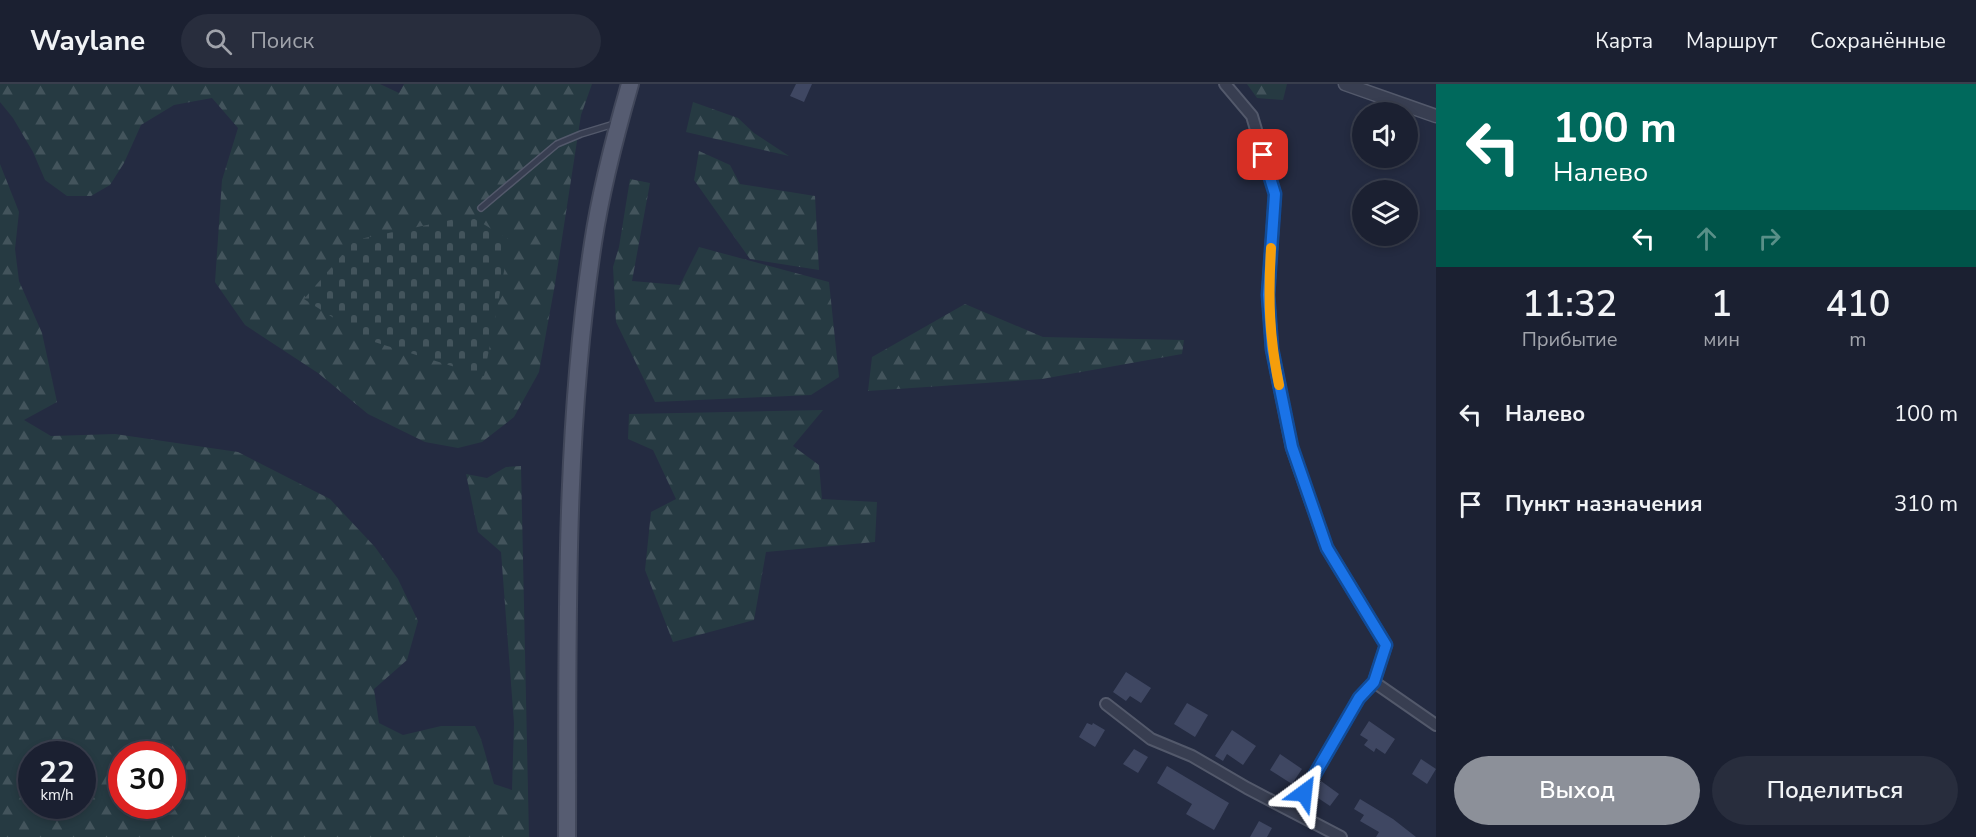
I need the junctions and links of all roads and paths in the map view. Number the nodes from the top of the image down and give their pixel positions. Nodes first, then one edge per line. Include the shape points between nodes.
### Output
1 (630, 84) edge
2 (1225, 84) edge
3 (1345, 84) edge
4 (1436, 116) edge
5 (619, 123) junction
6 (481, 208) dead end
7 (1374, 682) junction
8 (1106, 704) dead end
9 (1436, 725) edge
10 (1296, 812) junction
11 (567, 837) edge
12 (1341, 837) edge

1 - 5 main road
2 - 7 street via 1252,116 1275,194 1268,295 1272,349 1292,447 1327,548 1386,645
3 - 4 street
5 - 6 lane via 557,144
5 - 11 main road via 593,243 574,413
7 - 9 street
7 - 10 street via 1359,698
8 - 10 street via 1151,739 1192,756
10 - 12 street

